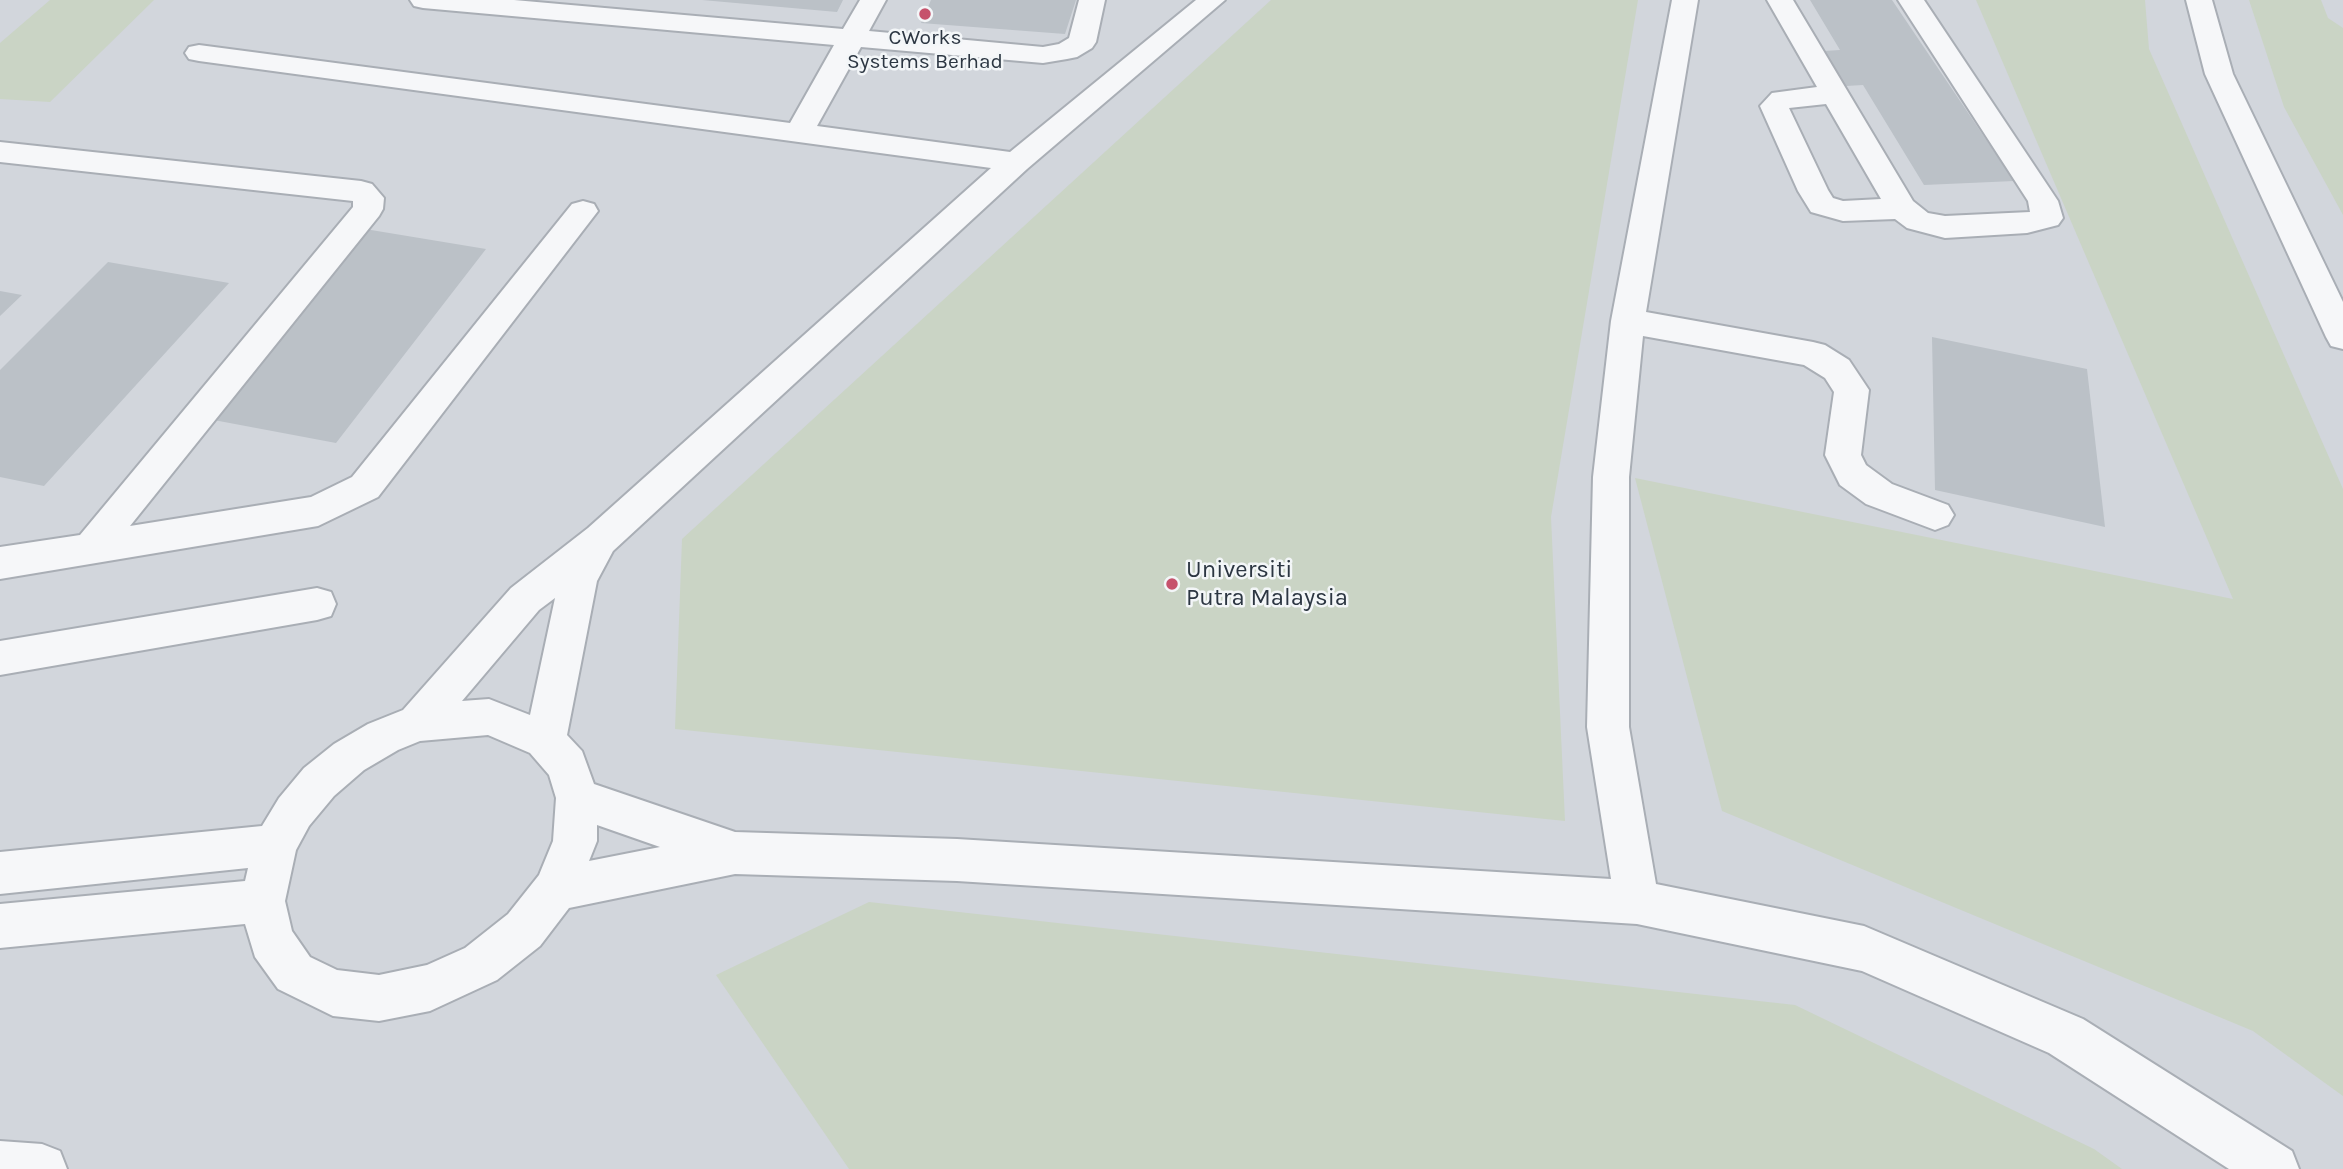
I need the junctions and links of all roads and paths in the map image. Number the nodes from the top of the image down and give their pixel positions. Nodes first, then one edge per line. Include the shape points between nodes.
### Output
1 (423, 0) edge
2 (873, 0) edge
3 (1092, 0) edge
4 (1212, 0) edge
5 (1685, 0) edge
6 (1780, 0) edge
7 (1911, 0) edge
8 (2199, 0) edge
9 (477, 2) edge
10 (854, 38) junction
11 (199, 53) dead end
12 (1836, 94) junction
13 (799, 133) junction
14 (0, 152) edge
15 (1016, 162) junction
16 (1902, 208) junction
17 (583, 211) dead end
18 (1628, 321) junction
19 (2343, 337) edge
20 (1936, 515) dead end
21 (601, 539) junction
22 (91, 548) junction
23 (0, 563) edge
24 (317, 604) dead end
25 (0, 658) edge
26 (418, 723) junction
27 (545, 740) junction
28 (578, 798) junction
29 (275, 845) junction
30 (735, 853) junction
31 (0, 873) edge
32 (556, 889) junction
33 (263, 901) junction
34 (1637, 902) junction
35 (0, 926) edge
36 (0, 1166) edge
37 (41, 1169) edge
38 (2274, 1169) edge

1 - 9 street
2 - 10 street
3 - 10 street via 1082,42 1067,51 1043,55
4 - 15 street
5 - 18 street
6 - 12 street
7 - 16 street via 2043,201 2047,218 1945,227 1918,221
8 - 19 street via 2220,74
9 - 10 street
10 - 13 street
11 - 13 street
12 - 16 street
12 - 16 street via 1782,99 1774,106 1813,191 1822,205 1843,211
13 - 15 street
14 - 22 street via 361,191 369,198 368,209
15 - 21 street
17 - 22 street via 365,487 318,512
18 - 20 street via 1813,354 1837,369 1852,390 1843,455 1853,475 1879,494
18 - 34 street via 1611,477 1608,727
21 - 26 street via 525,599
21 - 27 street via 578,579
22 - 23 street
24 - 25 street
26 - 27 street via 489,717
26 - 29 street via 349,757 294,812
27 - 28 street via 567,765
28 - 30 street
28 - 32 street via 575,841
29 - 31 street
29 - 33 street
30 - 32 street
30 - 34 street via 957,860
32 - 33 street via 524,930 481,964 430,988 379,998 332,993 294,973 271,941
33 - 35 street
34 - 38 street via 1864,949 2066,1036
36 - 37 street

